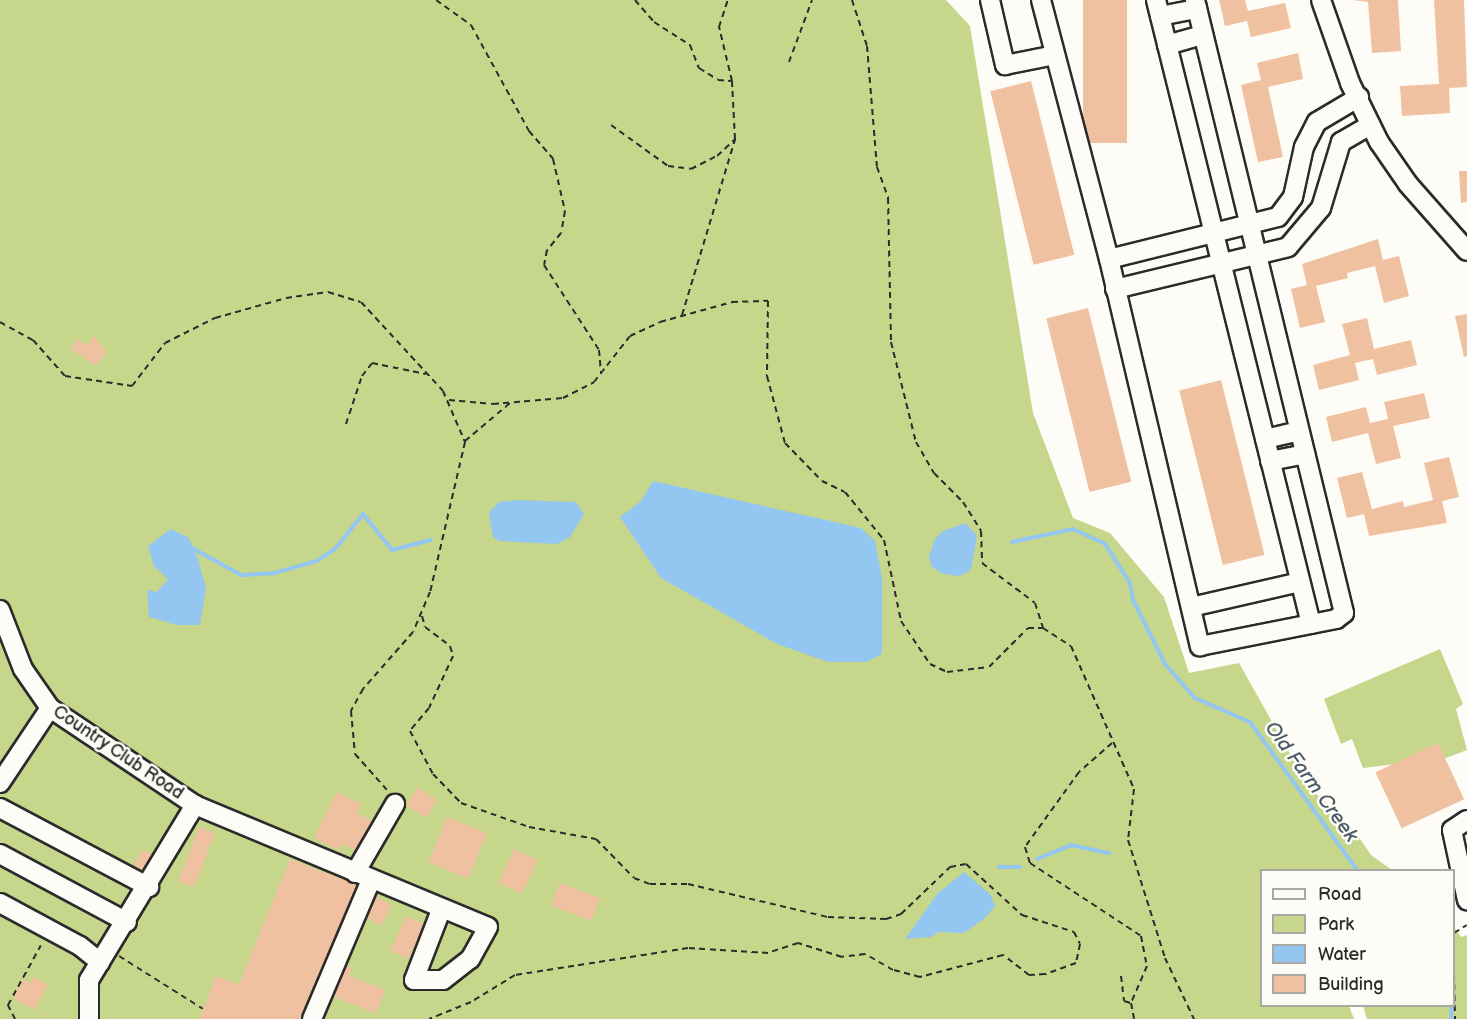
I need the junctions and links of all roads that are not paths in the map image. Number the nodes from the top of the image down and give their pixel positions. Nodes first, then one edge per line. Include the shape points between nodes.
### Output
1 (990, 0) edge
2 (1041, 0) edge
3 (1321, 0) edge
4 (1196, 4) edge
5 (1158, 8) edge
6 (1203, 35) junction
7 (1167, 45) junction
8 (1055, 55) junction
9 (1359, 97) junction
10 (1370, 124) junction
11 (1248, 226) junction
12 (1215, 233) junction
13 (1467, 251) edge
14 (1256, 257) junction
15 (1109, 259) junction
16 (1221, 265) junction
17 (1115, 289) junction
18 (1299, 431) junction
19 (1265, 439) junction
20 (1305, 454) junction
21 (1270, 461) junction
22 (1300, 582) junction
23 (1191, 607) junction
24 (0, 610) edge
25 (1311, 624) junction
26 (50, 708) junction
27 (0, 783) edge
28 (395, 804) road end
29 (195, 805) junction
30 (0, 808) edge
31 (1467, 820) edge
32 (0, 854) edge
33 (363, 877) junction
34 (149, 887) junction
35 (1467, 900) edge
36 (0, 903) edge
37 (441, 910) dead end
38 (127, 922) junction
39 (105, 956) junction
40 (89, 1019) edge
41 (312, 1019) edge

1 - 8 street via 1005,65
2 - 8 street
3 - 9 street via 1350,83
4 - 5 street
4 - 6 street
5 - 7 street
6 - 7 street
6 - 11 street
7 - 12 street
8 - 15 street
9 - 10 street
9 - 11 street via 1317,122 1304,147 1288,206 1278,217
10 - 13 street via 1408,184
10 - 14 street via 1341,142 1321,208 1300,237 1288,248
11 - 12 street
11 - 14 street
12 - 15 street
12 - 16 street
14 - 16 street
14 - 18 street
15 - 17 street
16 - 17 street
16 - 19 street
17 - 23 street
18 - 19 street
18 - 20 street
19 - 21 street
20 - 21 street
20 - 25 street via 1344,613
21 - 22 street
22 - 23 street
22 - 25 street
23 - 25 street via 1200,645
24 - 26 street, Country Club Road via 23,669
26 - 27 street
26 - 29 street, Country Club Road
28 - 33 street
29 - 33 street
29 - 34 street, Country Club Road
30 - 34 street
31 - 35 street via 1452,830
32 - 38 street
33 - 37 street
33 - 41 street
34 - 38 street, Country Club Road
36 - 39 street
38 - 39 street, Country Club Road
39 - 40 street, Country Club Road via 89,980

